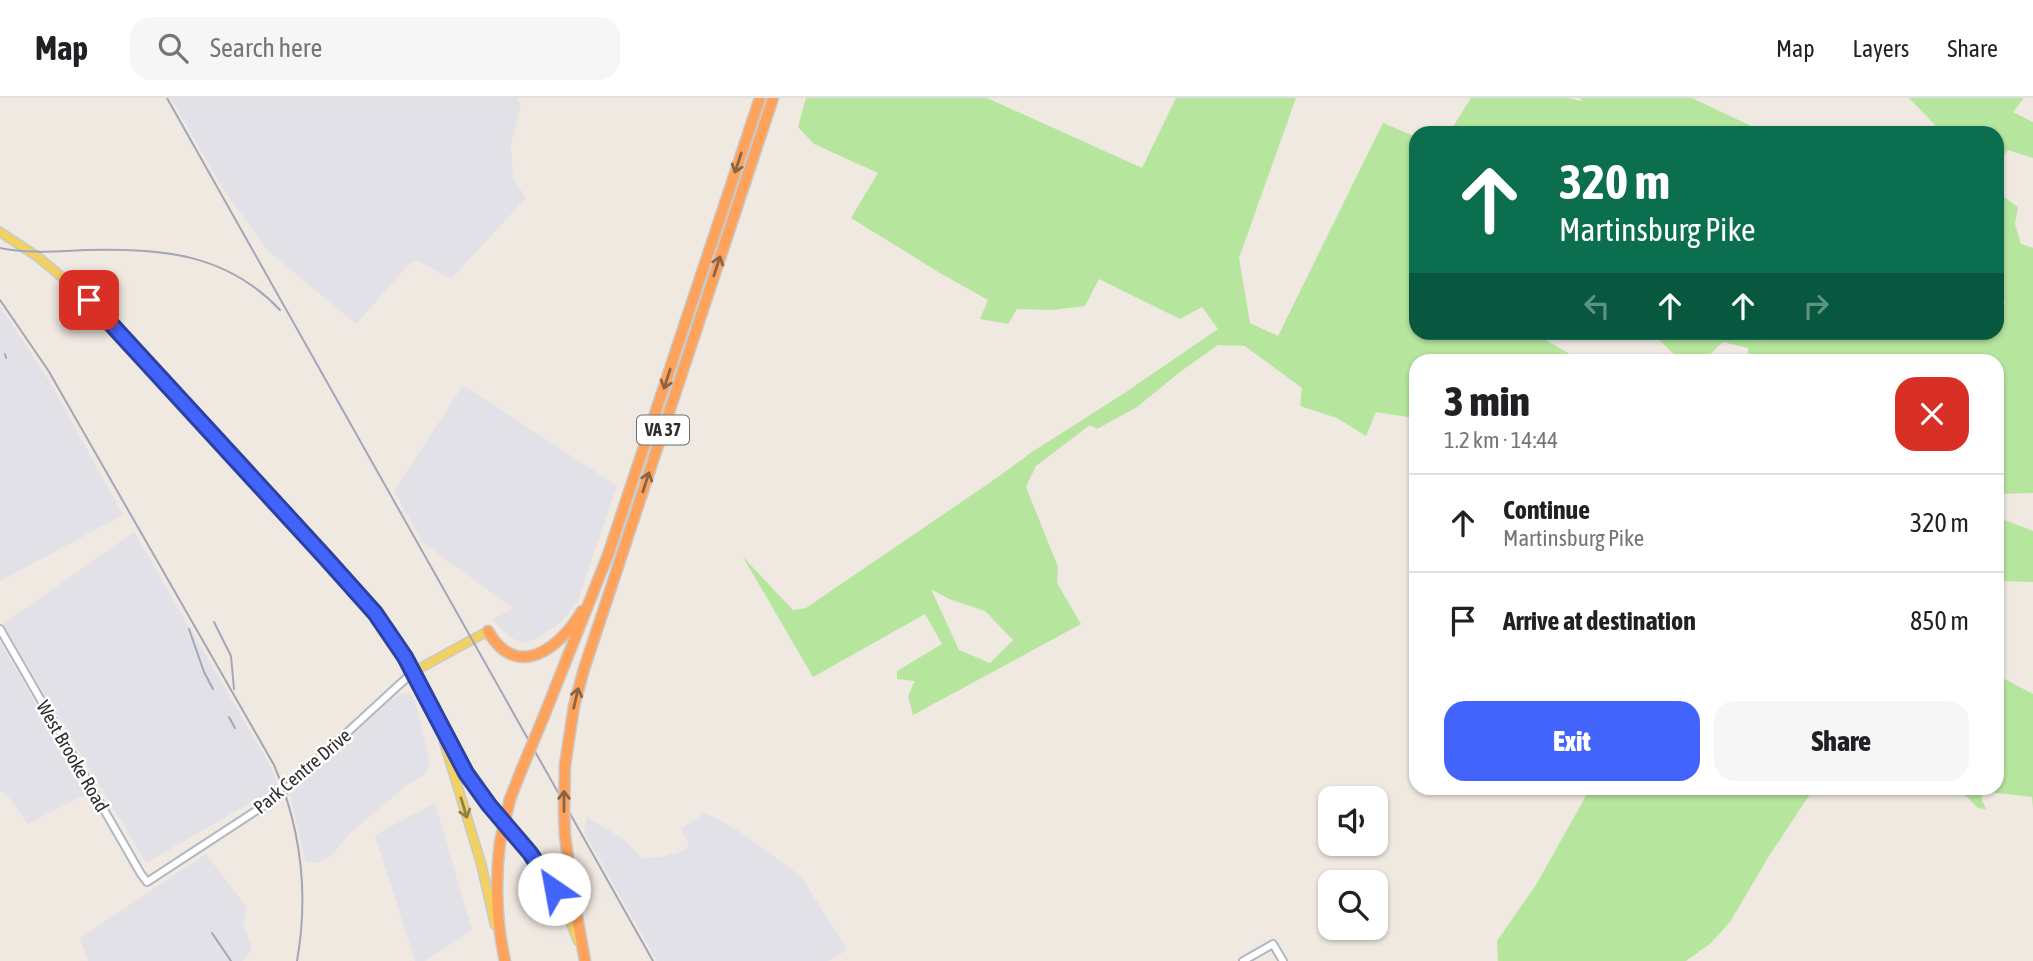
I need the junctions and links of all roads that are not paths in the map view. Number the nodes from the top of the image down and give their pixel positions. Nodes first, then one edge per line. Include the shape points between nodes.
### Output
1 (760, 98) edge
2 (773, 98) edge
3 (0, 232) edge
4 (639, 464) junction
5 (0, 629) edge
6 (488, 631) joint
7 (413, 672) junction
8 (437, 720) junction
9 (147, 882) joint
10 (505, 961) edge
11 (585, 961) edge
12 (1242, 961) edge
13 (1283, 961) edge

1 -> 4 highway, VA 37
11 -> 2 highway, VA 37, bridge via 565,836 565,765 571,724 584,669
3 - 7 main road via 72,285 117,330 362,597
4 - 6 highway via 586,602 566,633 542,653 525,657 501,649
4 - 10 highway, VA 37, bridge via 600,576 510,799 496,885
5 - 9 street, West Brooke Road
6 - 7 main road
7 - 8 main road
7 - 9 street, Park Centre Drive via 277,797
8 -> 10 main road via 481,863
8 - 11 main road via 473,785 546,875
12 - 13 street via 1273,944

